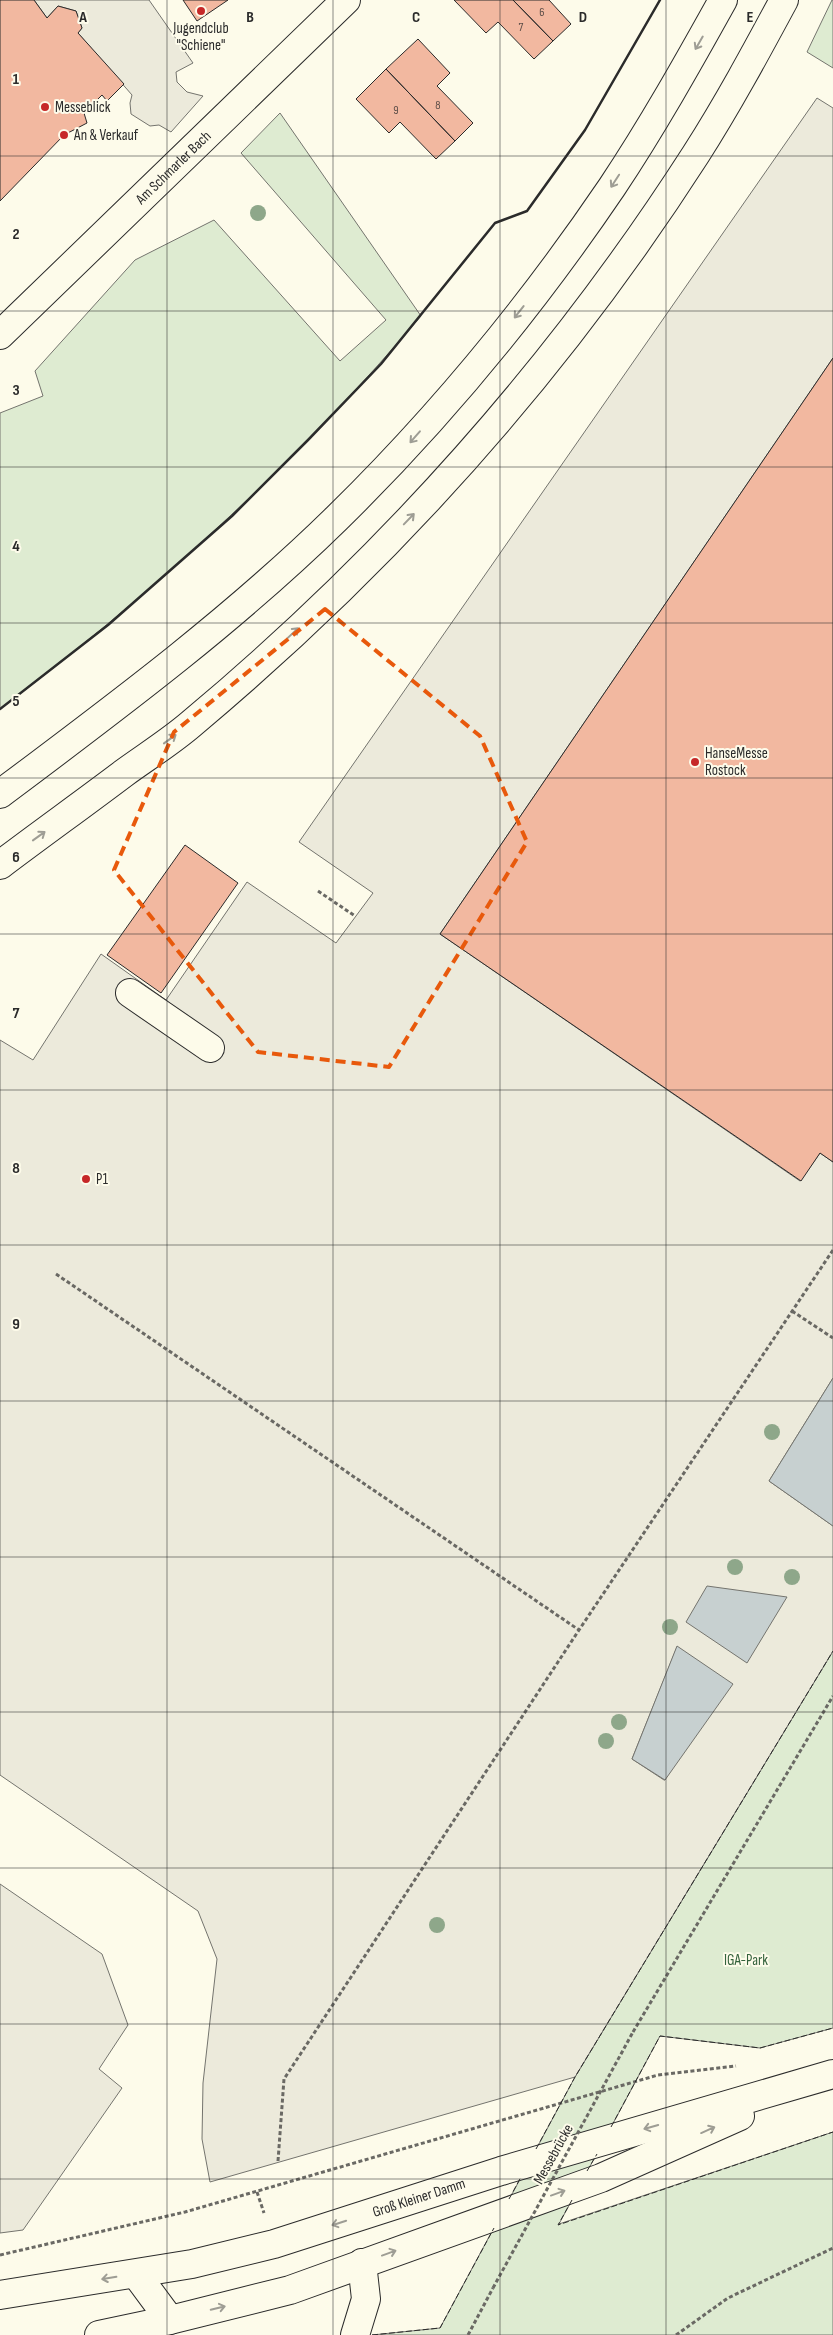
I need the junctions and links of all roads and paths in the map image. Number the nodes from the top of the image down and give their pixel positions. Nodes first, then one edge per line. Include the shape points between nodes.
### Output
1 (346, 0) edge
2 (723, 0) edge
3 (784, 0) edge
4 (0, 335) edge
5 (0, 794) edge
6 (0, 864) edge
7 (318, 891) dead end
8 (355, 916) dead end
9 (130, 993) dead end
10 (210, 1048) dead end
11 (833, 1250) edge
12 (56, 1274) dead end
13 (792, 1311) junction
14 (833, 1338) edge
15 (578, 1630) junction
16 (833, 1696) edge
17 (744, 2065) dead end
18 (833, 2074) edge
19 (278, 2161) dead end
20 (833, 2248) edge
21 (0, 2255) edge
22 (362, 2263) junction
23 (136, 2274) junction
24 (0, 2295) edge
25 (170, 2320) junction
26 (99, 2335) edge
27 (355, 2335) edge
28 (468, 2335) edge
29 (676, 2335) edge

1 - 4 main road, Am Schmarler Bach
2 -> 5 main road via 611,188 543,281 408,446 336,519 243,604 144,686
6 -> 3 main road via 189,726 342,587 436,491 513,404 587,311 649,225 698,152
7 - 8 path
9 - 10 main road
11 - 13 path
12 - 15 path
13 - 14 path
13 - 15 path
15 - 19 path via 284,2078
16 - 28 path, Messebrücke, bridge via 633,2032
17 - 21 path via 658,2075 185,2212
22 -> 18 main road, Groß Kleiner Damm via 601,2178
18 -> 23 main road, Groß Kleiner Damm via 502,2171 274,2244
20 - 29 path via 728,2298
25 -> 22 main road, Groß Kleiner Damm via 290,2290
22 - 27 main road via 366,2299
23 -> 24 main road, Groß Kleiner Damm
23 - 25 main road
25 - 26 main road, Groß Kleiner Damm

